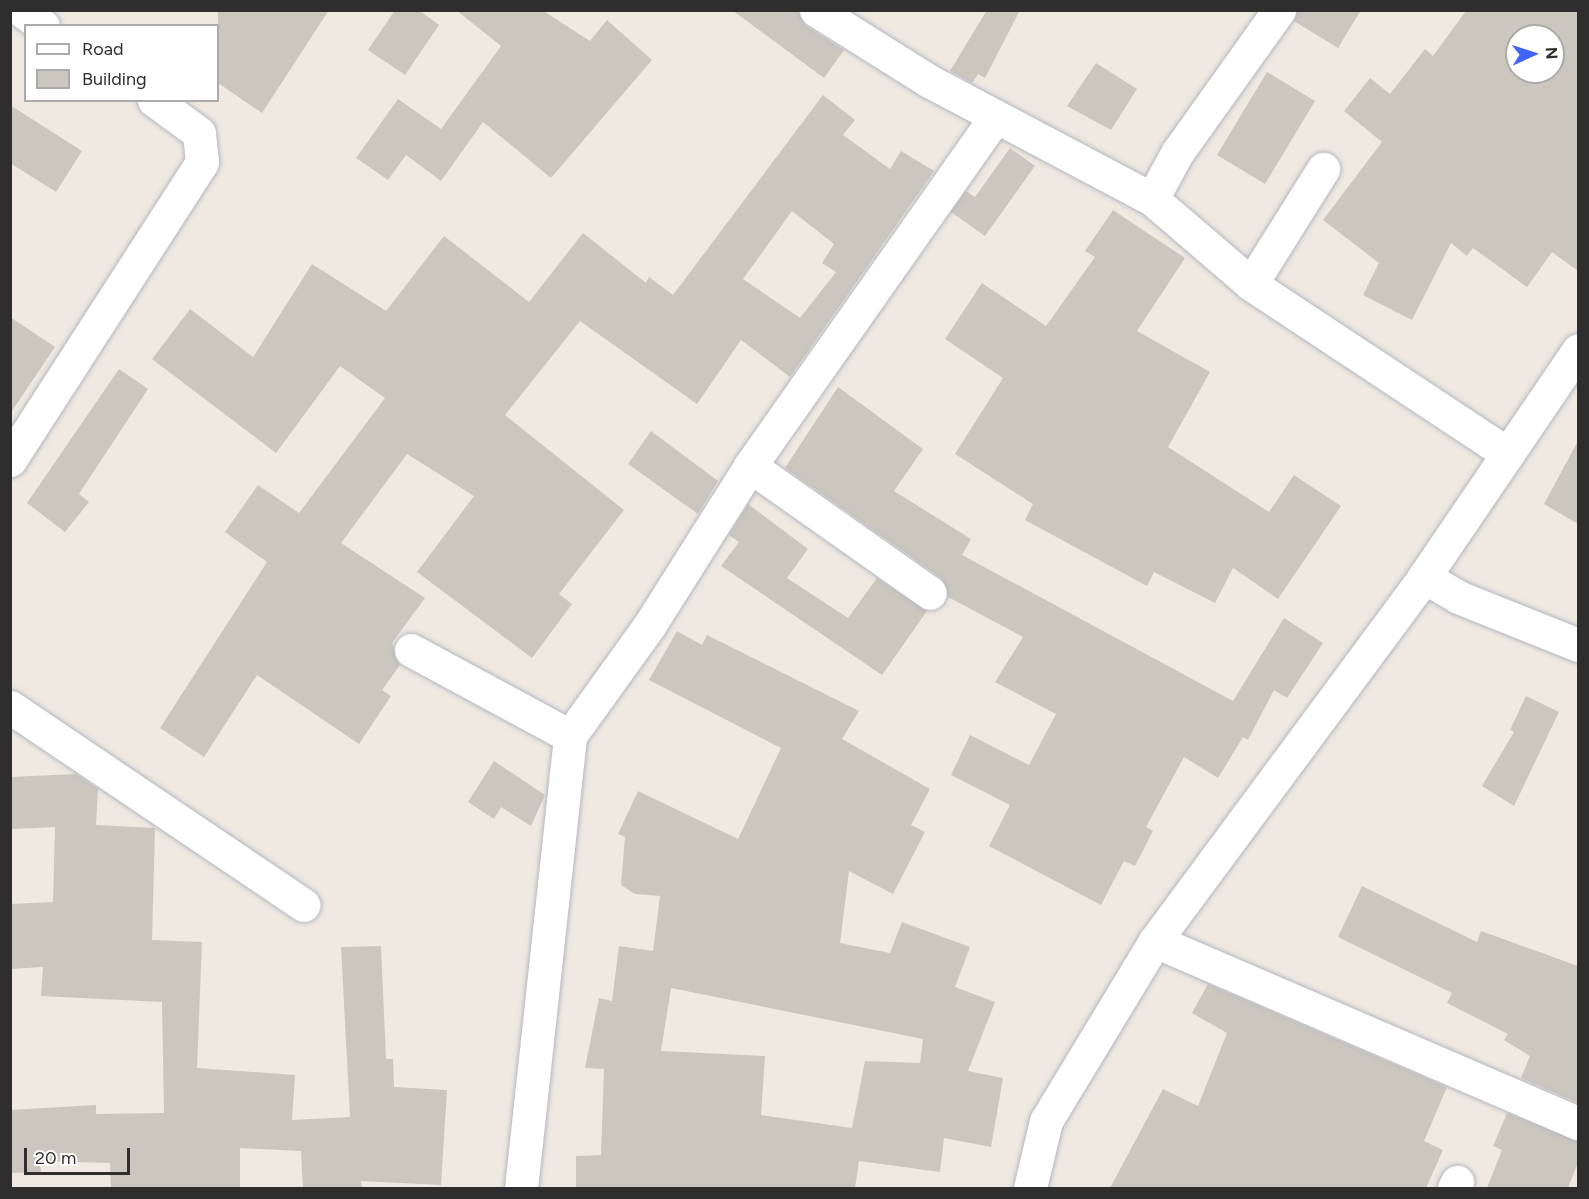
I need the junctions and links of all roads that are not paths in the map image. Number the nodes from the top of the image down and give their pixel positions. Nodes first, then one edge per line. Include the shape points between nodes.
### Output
1 (21, 10) edge
2 (816, 10) edge
3 (1279, 10) edge
4 (40, 24) edge
5 (157, 102) edge
6 (995, 117) junction
7 (1323, 168) dead end
8 (1152, 199) junction
9 (1251, 284) junction
10 (1578, 350) edge
11 (1508, 454) junction
12 (10, 460) edge
13 (750, 466) junction
14 (1424, 577) junction
15 (930, 593) dead end
16 (1578, 645) edge
17 (411, 650) dead end
18 (10, 707) edge
19 (570, 736) junction
20 (303, 905) dead end
21 (1155, 941) junction
22 (1578, 1123) edge
23 (521, 1188) edge
24 (1030, 1188) edge

1 - 4 street
2 - 6 street
3 - 8 street via 1177,153
5 - 12 street via 199,133 202,162
6 - 8 street
6 - 13 street
7 - 9 street
8 - 9 street
9 - 11 street
10 - 11 street
11 - 14 street
13 - 15 street
13 - 19 street via 649,626
14 - 16 street via 1458,597
14 - 21 street
17 - 19 street
18 - 20 street
19 - 23 street
21 - 22 street
21 - 24 street via 1046,1121

